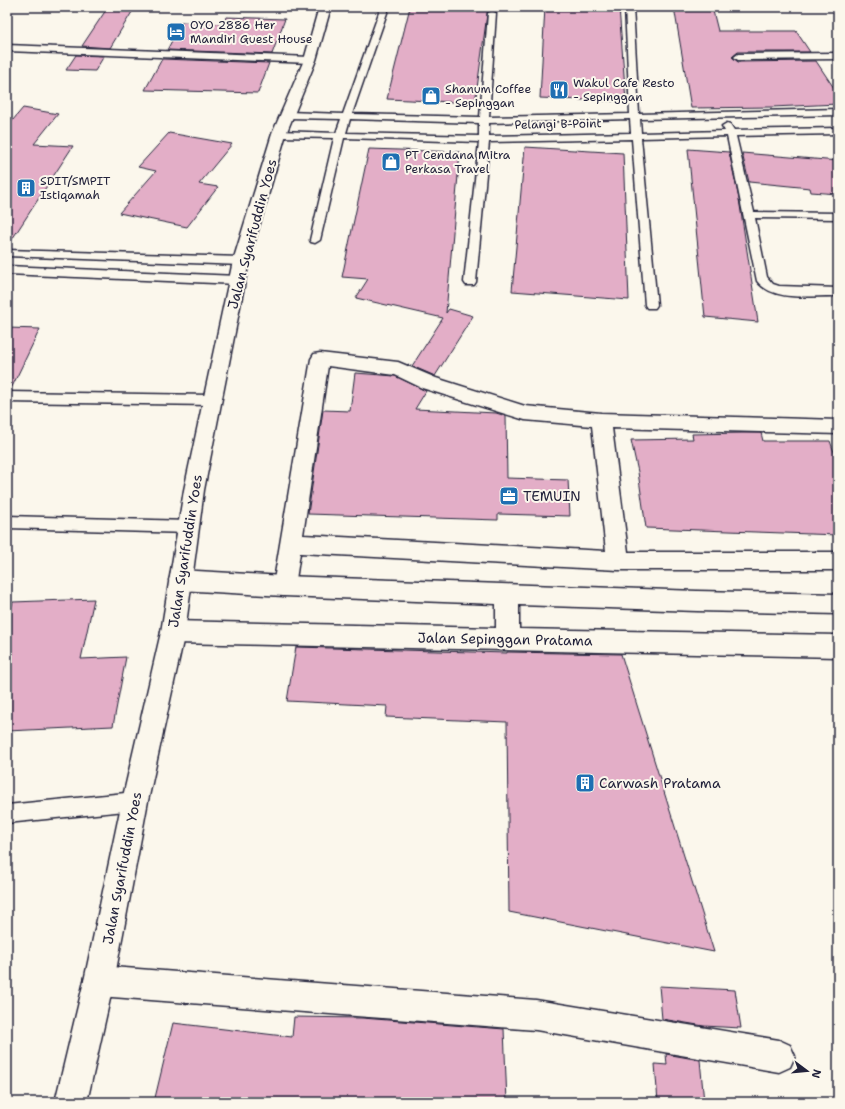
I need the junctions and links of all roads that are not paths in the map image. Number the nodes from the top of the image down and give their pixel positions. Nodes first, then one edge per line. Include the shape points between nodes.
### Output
1 (325, 7) edge
2 (385, 7) edge
3 (629, 7) edge
4 (492, 13) dead end
5 (7, 48) edge
6 (838, 56) edge
7 (738, 57) dead end
8 (310, 60) junction
9 (838, 112) edge
10 (722, 114) junction
11 (635, 116) junction
12 (346, 117) junction
13 (484, 120) junction
14 (284, 125) junction
15 (838, 131) edge
16 (731, 134) junction
17 (340, 135) junction
18 (636, 135) junction
19 (484, 139) junction
20 (749, 215) junction
21 (838, 216) edge
22 (315, 240) dead end
23 (7, 253) edge
24 (7, 270) edge
25 (239, 271) junction
26 (470, 282) dead end
27 (838, 292) edge
28 (651, 305) dead end
29 (7, 397) edge
30 (211, 400) junction
31 (601, 420) junction
32 (836, 431) edge
33 (7, 522) edge
34 (189, 526) junction
35 (291, 543) junction
36 (618, 561) junction
37 (838, 561) edge
38 (180, 580) junction
39 (284, 586) junction
40 (508, 594) junction
41 (838, 604) edge
42 (173, 632) junction
43 (508, 639) junction
44 (838, 646) edge
45 (135, 802) junction
46 (7, 814) edge
47 (99, 981) junction
48 (779, 1056) dead end
49 (71, 1102) edge

1 - 8 main road, Jalan Syarifuddin Yoes
2 - 12 lane
3 - 11 lane
4 - 13 lane
5 - 8 lane
6 - 7 lane
8 - 14 main road, Jalan Syarifuddin Yoes
9 - 10 lane, Pelangi B-Point
10 - 11 lane, Pelangi B-Point
10 - 16 lane
11 - 13 lane, Pelangi B-Point
11 - 18 lane
12 - 13 lane, Pelangi B-Point
12 - 14 lane, Pelangi B-Point
12 - 17 lane
13 - 19 lane
14 - 17 lane, Pelangi B-Point
14 - 25 main road, Jalan Syarifuddin Yoes
15 - 16 lane, Pelangi B-Point
16 - 18 lane, Pelangi B-Point
16 - 20 lane
17 - 19 lane, Pelangi B-Point
17 - 22 lane
18 - 19 lane, Pelangi B-Point
18 - 28 lane
19 - 26 lane
20 - 21 lane
20 - 27 lane via 758,269 766,284 785,290
23 - 25 lane
24 - 25 lane
25 - 30 main road, Jalan Syarifuddin Yoes
29 - 30 lane
30 - 34 main road, Jalan Syarifuddin Yoes
31 - 32 main road
31 - 35 main road via 525,413 429,383 398,369 320,359
31 - 36 main road
33 - 34 lane
34 - 38 main road, Jalan Syarifuddin Yoes
35 - 36 main road
35 - 39 main road
36 - 37 main road
38 - 39 main road
38 - 42 main road, Jalan Syarifuddin Yoes
39 - 40 main road
40 - 41 main road
40 - 43 main road
42 - 43 main road, Jalan Sepinggan Pratama
42 - 45 main road, Jalan Syarifuddin Yoes
43 - 44 main road, Jalan Sepinggan Pratama
45 - 46 lane
45 - 47 main road, Jalan Syarifuddin Yoes
47 - 48 main road via 536,1015
47 - 49 main road, Jalan Syarifuddin Yoes

